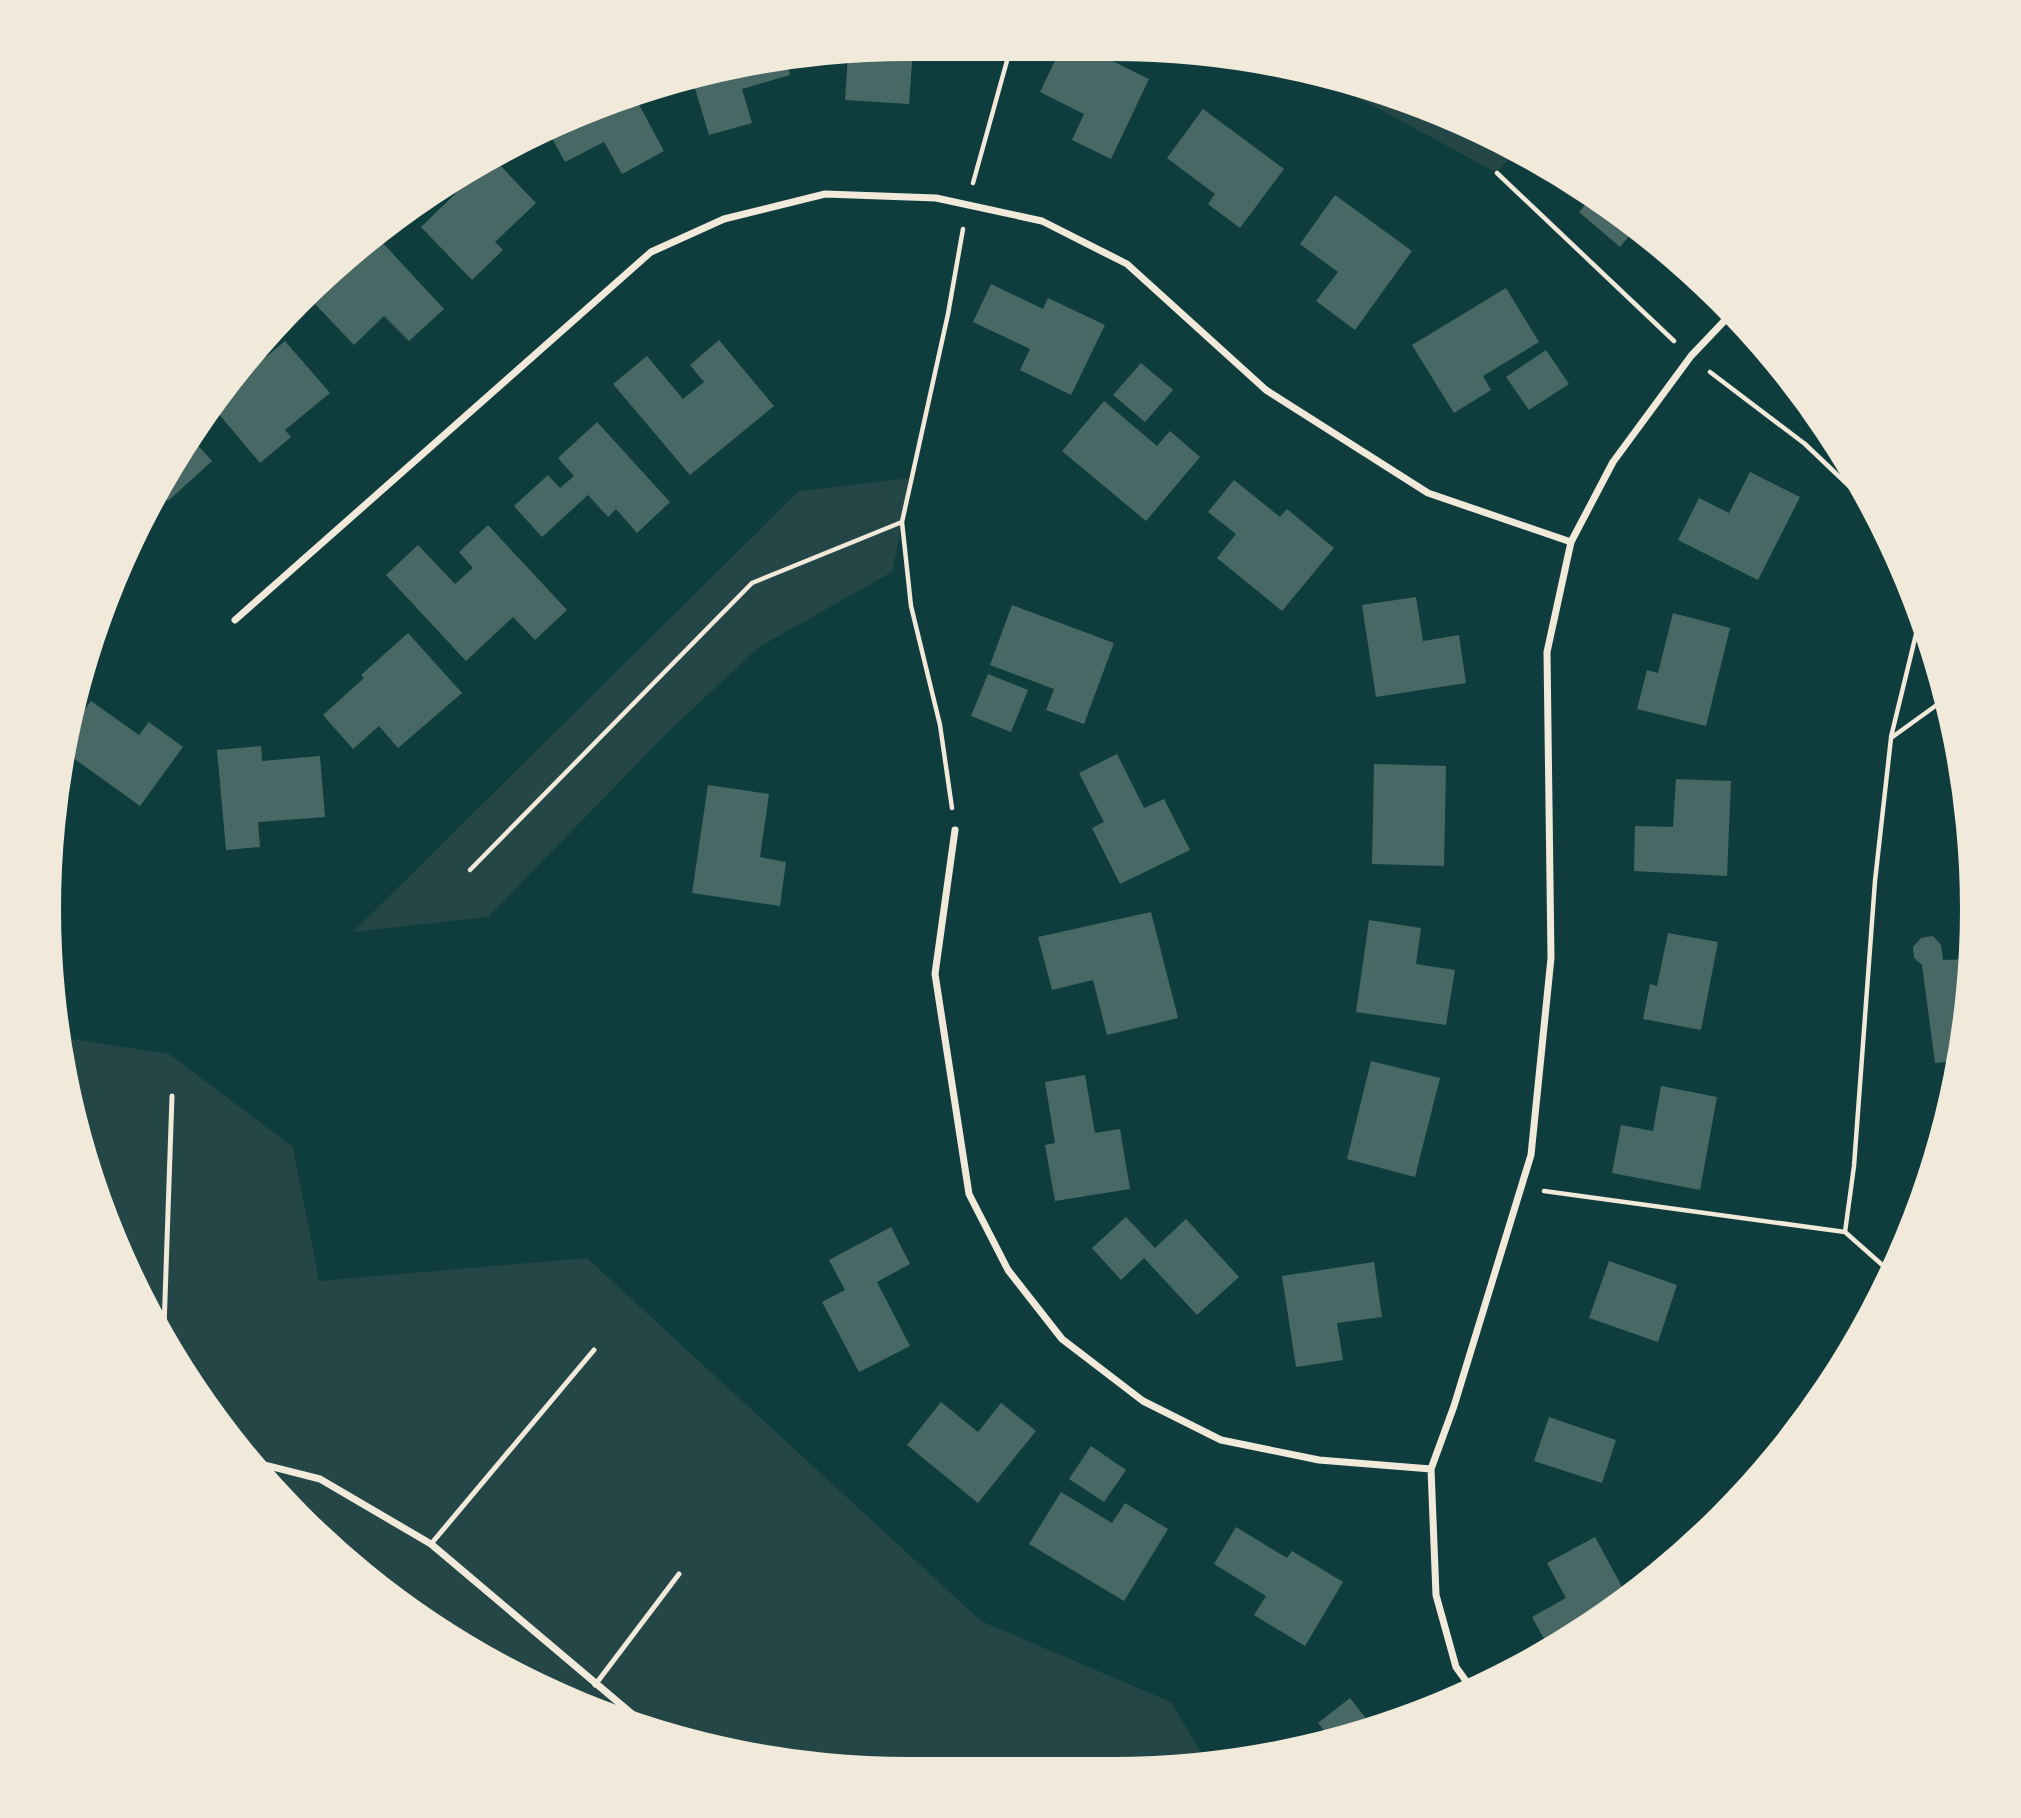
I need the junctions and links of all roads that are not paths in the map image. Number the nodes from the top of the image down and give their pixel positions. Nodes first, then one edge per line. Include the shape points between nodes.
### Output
1 (1723, 322) edge
2 (1571, 542) junction
3 (235, 620) dead end
4 (954, 830) road end
5 (172, 1096) dead end
6 (165, 1313) edge
7 (594, 1350) dead end
8 (271, 1467) edge
9 (1431, 1469) junction
10 (431, 1544) junction
11 (679, 1574) dead end
12 (1465, 1679) edge
13 (595, 1685) junction
14 (622, 1707) edge

1 - 2 street via 1691,356 1613,462
2 - 3 street via 1429,494 1266,390 1126,264 1042,221 936,198 825,194 724,219 651,251
2 - 9 street via 1547,652 1551,958 1531,1155
4 - 9 street via 935,974 970,1194 1008,1270 1062,1339 1143,1401 1221,1440 1319,1460
5 - 6 lane
7 - 10 lane
8 - 10 street via 320,1479
9 - 12 street via 1436,1595 1456,1667
10 - 13 street
11 - 13 lane
13 - 14 street

